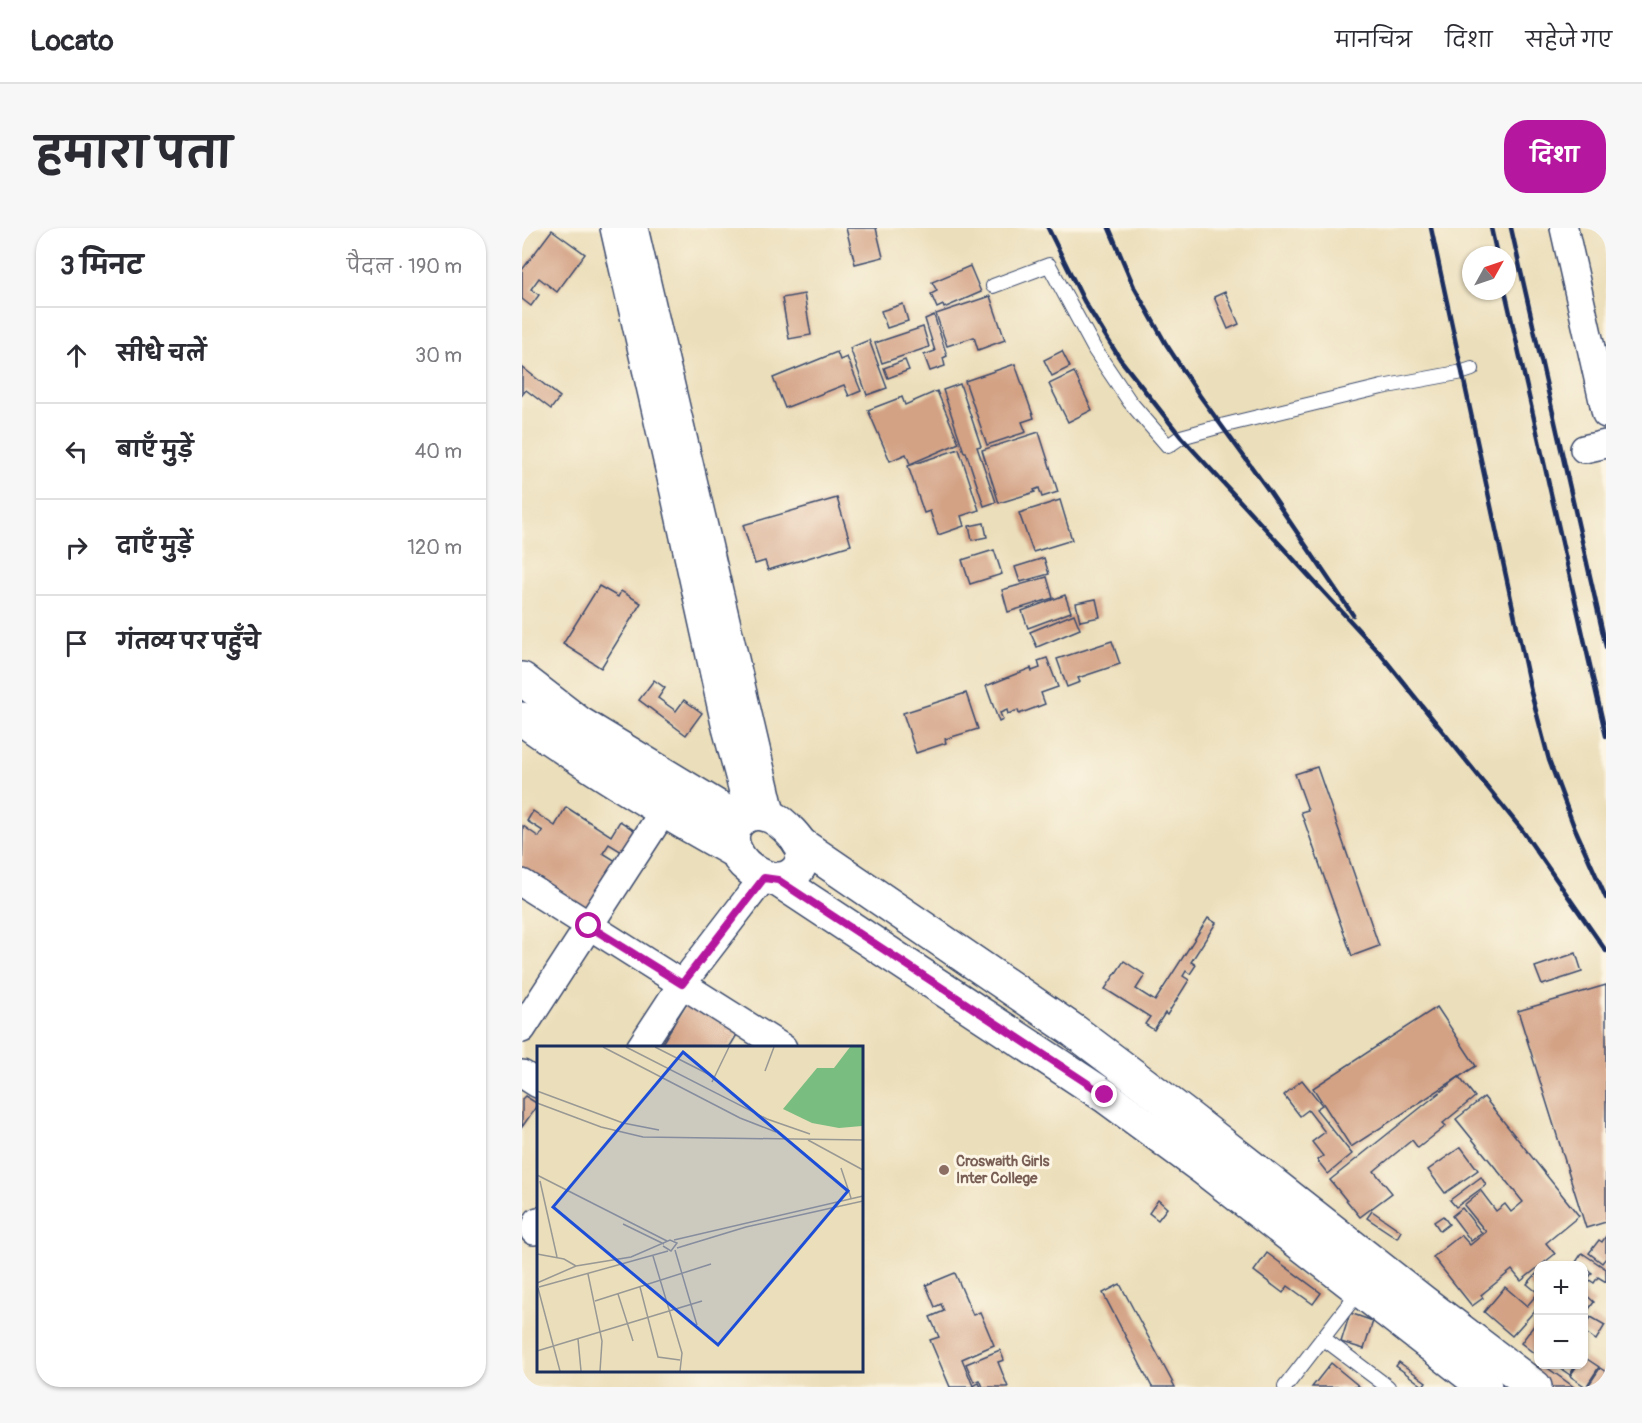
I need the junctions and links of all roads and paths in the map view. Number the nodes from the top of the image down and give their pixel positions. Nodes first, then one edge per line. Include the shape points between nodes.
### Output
1 (614, 228) edge
2 (634, 228) edge
3 (1564, 228) edge
4 (993, 286) dead end
5 (1472, 369) dead end
6 (1606, 414) edge
7 (522, 679) edge
8 (522, 719) edge
9 (663, 812) junction
10 (753, 817) junction
11 (799, 843) junction
12 (736, 852) junction
13 (771, 879) junction
14 (522, 883) edge
15 (589, 926) junction
16 (682, 984) junction
17 (522, 1029) edge
18 (641, 1046) edge
19 (780, 1046) edge
20 (522, 1074) edge
21 (537, 1083) edge
22 (1360, 1290) junction
23 (1323, 1338) junction
24 (1285, 1387) edge
25 (1388, 1387) edge
26 (1485, 1387) edge
27 (1535, 1387) edge

1 - 10 street via 725,724
2 - 10 street
3 - 6 street
4 - 5 lane via 1049,265 1095,350 1130,402 1168,447 1181,437 1221,426
7 - 10 main road via 579,723
8 - 9 main road
9 - 12 main road
9 - 15 street
10 - 11 main road via 787,828
10 - 12 main road via 734,830
11 - 13 main road via 804,855 800,867 790,877
11 - 27 main road via 1074,1030
12 - 13 main road via 746,864
13 - 16 street
13 - 22 main road via 1105,1095
14 - 15 street
15 - 16 street
15 - 17 street
16 - 18 street
16 - 19 street
20 - 21 street
22 - 23 lane
22 - 26 main road
23 - 24 lane
23 - 25 lane

